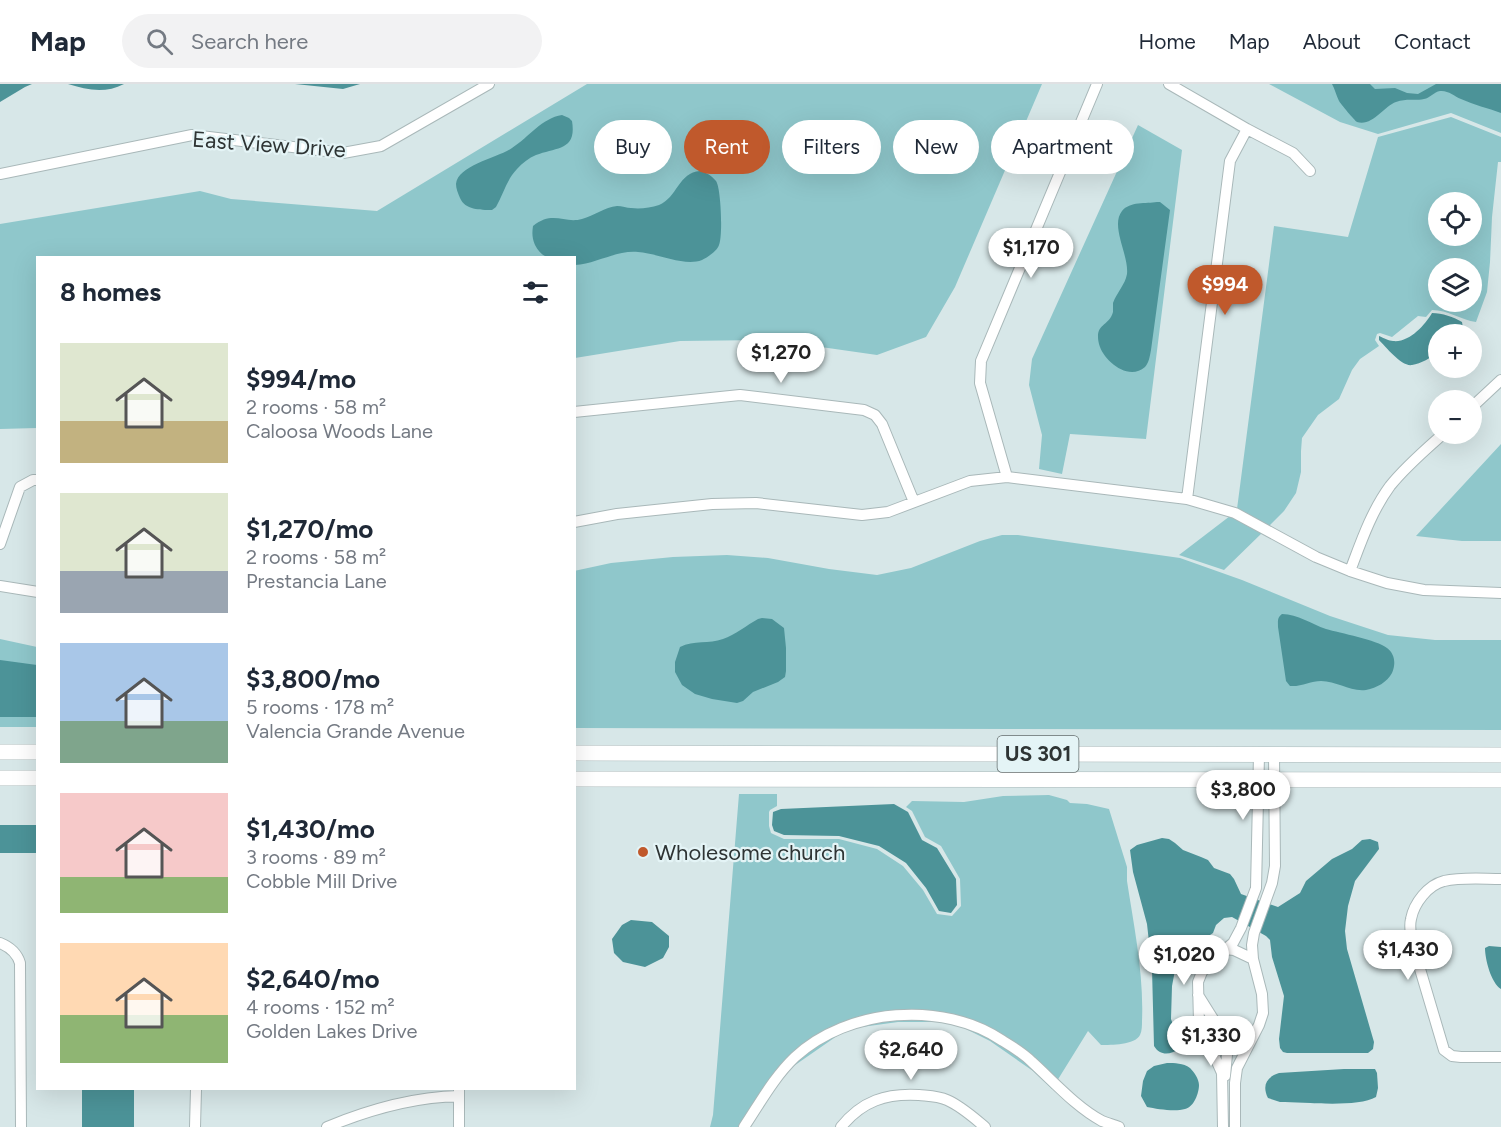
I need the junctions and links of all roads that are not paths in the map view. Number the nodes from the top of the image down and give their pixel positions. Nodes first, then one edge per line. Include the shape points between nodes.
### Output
1 (489, 84) edge
2 (1097, 84) edge
3 (1169, 84) edge
4 (1247, 129) junction
5 (1310, 171) dead end
6 (0, 174) edge
7 (1501, 380) edge
8 (1482, 398) edge
9 (576, 412) edge
10 (1432, 444) edge
11 (1007, 477) junction
12 (36, 480) edge
13 (1187, 499) junction
14 (914, 502) junction
15 (576, 522) edge
16 (0, 544) edge
17 (1350, 571) junction
18 (0, 586) edge
19 (36, 591) edge
20 (1501, 593) edge
21 (0, 752) edge
22 (36, 752) edge
23 (576, 753) edge
24 (1266, 755) junction
25 (1501, 755) edge
26 (0, 778) edge
27 (36, 778) edge
28 (576, 779) edge
29 (1266, 779) junction
30 (1501, 780) edge
31 (1501, 879) edge
32 (0, 943) edge
33 (1225, 950) junction
34 (1253, 959) junction
35 (1198, 994) junction
36 (1501, 1057) edge
37 (196, 1090) edge
38 (459, 1093) edge
39 (1223, 1093) junction
40 (1100, 1124) edge
41 (21, 1127) edge
42 (195, 1127) edge
43 (327, 1127) edge
44 (459, 1127) edge
45 (744, 1127) edge
46 (841, 1127) edge
47 (985, 1127) edge
48 (1119, 1127) edge
49 (1223, 1127) edge
50 (1235, 1127) edge

1 - 6 street, East View Drive via 381,146 343,153 192,135
2 - 11 street via 981,361 980,383
3 - 4 street
4 - 5 street via 1293,153
4 - 13 street via 1230,161
7 - 8 street
9 - 14 street via 740,395 864,410 882,424
10 - 17 street via 1390,487 1370,519
11 - 13 street
11 - 14 street via 970,481
12 - 16 street via 20,487
13 - 17 street via 1235,513
14 - 15 street via 888,512 862,515 756,503 712,504
17 - 20 street via 1424,590
18 - 19 street
21 - 22 main road
22 - 27 main road
23 - 24 main road, US 301 / US 301
24 - 25 main road, US 301 / US 301
24 - 29 street
24 - 29 street
26 - 27 main road
28 - 29 main road, US 301
29 - 30 main road, US 301
29 - 33 street via 1256,888 1241,928
29 - 34 street via 1275,866 1254,933
31 - 36 street via 1443,881 1420,900 1410,928 1444,1050 1452,1056
32 - 41 street via 10,948 20,963
33 - 34 street
33 - 35 street via 1202,972
34 - 50 street via 1263,1013 1237,1068
35 - 39 street via 1199,1022 1222,1073
35 - 39 street via 1228,1044
37 - 42 street
38 - 43 street via 375,1110
38 - 44 street
39 - 49 street
40 - 45 street via 1001,1039 957,1021 908,1014 848,1026 820,1040 780,1073
40 - 48 street
46 - 47 street via 851,1114 875,1100 901,1094 945,1099

